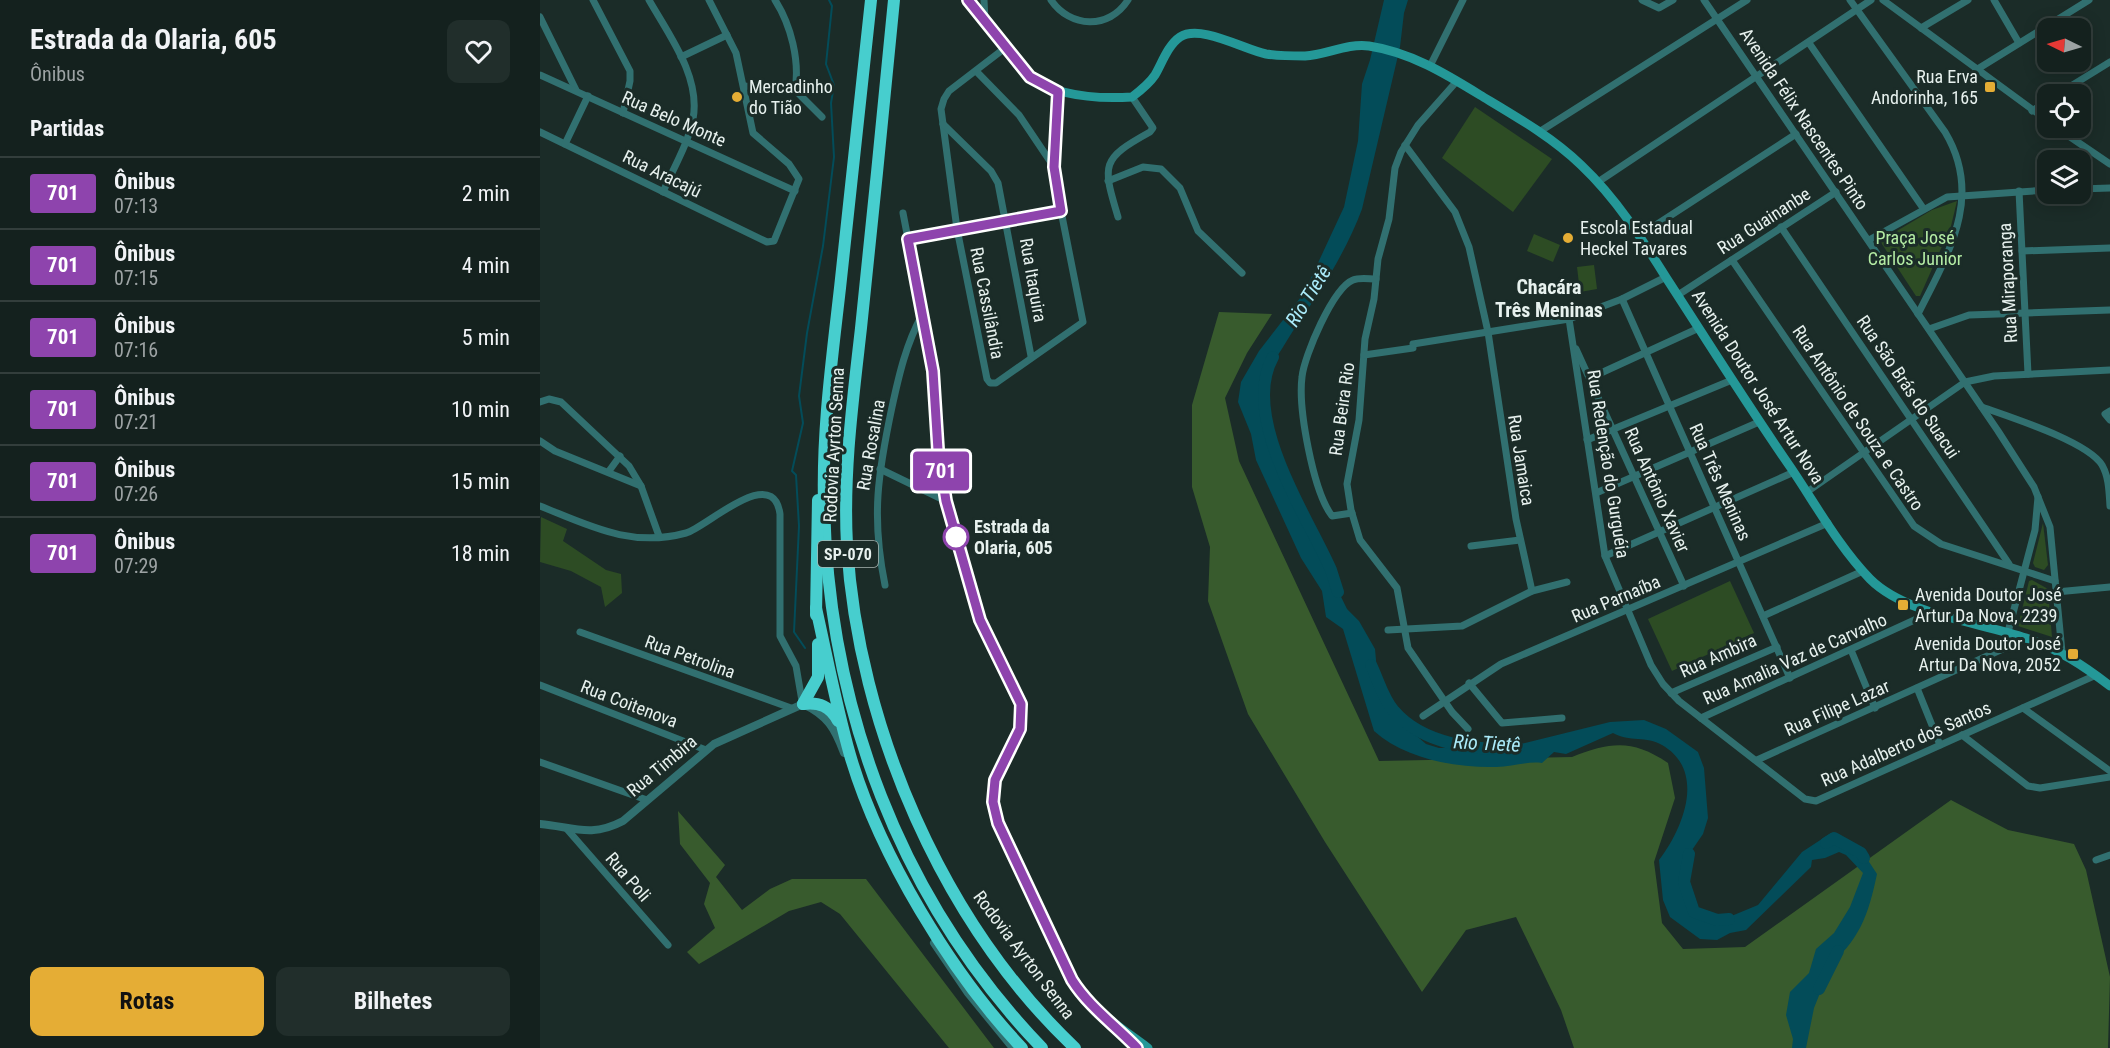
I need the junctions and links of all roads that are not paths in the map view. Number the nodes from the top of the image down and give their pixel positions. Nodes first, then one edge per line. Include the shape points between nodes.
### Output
1 (593, 0) edge
2 (649, 0) edge
3 (709, 0) edge
4 (775, 0) edge
5 (871, 0) edge
6 (894, 0) edge
7 (968, 0) edge
8 (984, 0) edge
9 (1051, 0) edge
10 (1128, 0) edge
11 (1463, 0) edge
12 (1642, 0) edge
13 (1673, 0) edge
14 (1704, 0) edge
15 (1747, 0) edge
16 (1850, 0) edge
17 (1870, 0) edge
18 (1883, 0) edge
19 (1968, 0) edge
20 (1994, 0) edge
21 (2089, 0) edge
22 (1857, 9) junction
23 (540, 17) edge
24 (985, 20) junction
25 (1718, 20) junction
26 (1921, 28) junction
27 (727, 35) junction
28 (1809, 43) junction
29 (2019, 43) junction
30 (1005, 48) junction
31 (681, 57) junction
32 (2110, 62) edge
33 (1431, 66) junction
34 (1976, 70) junction
35 (976, 71) junction
36 (540, 75) edge
37 (1758, 77) junction
38 (1458, 81) junction
39 (2074, 84) edge
40 (744, 86) junction
41 (576, 90) junction
42 (795, 90) junction
43 (1058, 92) junction
44 (588, 96) junction
45 (1132, 97) junction
46 (2037, 108) edge
47 (2032, 111) junction
48 (622, 113) junction
49 (2037, 114) edge
50 (822, 117) dead end
51 (944, 124) junction
52 (540, 132) edge
53 (1539, 132) junction
54 (1796, 134) junction
55 (2071, 138) edge
56 (686, 140) junction
57 (564, 144) junction
58 (1405, 145) junction
59 (2110, 164) edge
60 (1054, 167) junction
61 (1108, 181) junction
62 (1598, 182) junction
63 (2110, 188) edge
64 (2091, 189) edge
65 (2037, 190) edge
66 (795, 191) junction
67 (2019, 191) junction
68 (663, 192) junction
69 (1836, 192) junction
70 (1964, 194) junction
71 (1923, 208) junction
72 (1061, 211) junction
73 (903, 213) dead end
74 (1118, 217) dead end
75 (1007, 221) junction
76 (1781, 227) junction
77 (957, 229) junction
78 (1639, 236) junction
79 (908, 239) junction
80 (1869, 240) junction
81 (2110, 248) edge
82 (2022, 251) junction
83 (1732, 260) junction
84 (1242, 273) dead end
85 (1666, 277) junction
86 (1376, 279) junction
87 (1678, 295) junction
88 (1622, 299) junction
89 (2110, 310) edge
90 (1918, 314) junction
91 (2025, 314) junction
92 (922, 315) junction
93 (1569, 319) junction
94 (1699, 328) junction
95 (1929, 329) junction
96 (1488, 332) junction
97 (1572, 342) junction
98 (1646, 352) junction
99 (1364, 355) junction
100 (1031, 356) junction
101 (2110, 370) edge
102 (2028, 374) junction
103 (1590, 378) junction
104 (1732, 380) junction
105 (1965, 382) junction
106 (540, 402) edge
107 (1670, 407) junction
108 (1982, 407) junction
109 (2110, 411) edge
110 (1912, 419) junction
111 (2110, 420) edge
112 (1759, 422) junction
113 (1614, 431) junction
114 (1587, 440) junction
115 (540, 441) edge
116 (824, 448) junction
117 (1690, 452) junction
118 (1863, 454) junction
119 (620, 456) junction
120 (880, 469) junction
121 (609, 471) junction
122 (1794, 472) junction
123 (1634, 477) junction
124 (641, 486) junction
125 (1807, 492) junction
126 (1596, 493) junction
127 (2038, 495) junction
128 (946, 501) junction
129 (540, 506) edge
130 (2110, 506) edge
131 (1715, 508) junction
132 (1352, 513) junction
133 (1828, 523) junction
134 (1659, 533) junction
135 (659, 536) junction
136 (1520, 540) junction
137 (1471, 546) dead end
138 (1605, 556) junction
139 (1739, 562) junction
140 (2010, 564) junction
141 (2026, 570) junction
142 (1863, 571) junction
143 (2055, 581) junction
144 (1567, 582) dead end
145 (885, 585) dead end
146 (1684, 586) junction
147 (2110, 587) edge
148 (1532, 591) junction
149 (2056, 592) junction
150 (816, 608) junction
151 (1628, 611) junction
152 (1934, 611) junction
153 (1763, 616) junction
154 (1404, 629) junction
155 (1388, 630) dead end
156 (580, 632) dead end
157 (2008, 632) junction
158 (2027, 638) junction
159 (1777, 647) junction
160 (1851, 650) junction
161 (2062, 652) junction
162 (2096, 675) junction
163 (1790, 678) junction
164 (1469, 683) junction
165 (540, 685) edge
166 (2110, 686) edge
167 (1917, 688) junction
168 (1671, 693) junction
169 (1443, 700) junction
170 (797, 706) junction
171 (1875, 708) junction
172 (2023, 708) junction
173 (1423, 716) dead end
174 (1562, 718) dead end
175 (1701, 718) junction
176 (1468, 729) dead end
177 (843, 730) junction
178 (1962, 735) junction
179 (1940, 745) junction
180 (706, 750) junction
181 (1757, 760) junction
182 (540, 762) edge
183 (2110, 771) edge
184 (2110, 777) edge
185 (647, 800) junction
186 (540, 824) edge
187 (566, 828) junction
188 (2110, 855) edge
189 (2096, 860) dead end
190 (668, 945) dead end
191 (1121, 1030) junction
192 (1013, 1048) edge
193 (1022, 1048) edge
194 (1042, 1048) edge
195 (1075, 1048) edge
196 (1137, 1048) edge
197 (1148, 1048) edge

1 - 48 street via 630,71
2 - 31 street
3 - 27 street
4 - 42 street via 792,42
5 - 116 highway, Rodovia Ayrton Senna / SP-070
6 - 195 highway, Rodovia Ayrton Senna / SP-070 via 852,407 847,543 859,640 897,776 945,877 1026,994
7 - 24 main road
8 - 24 street
9 - 10 street via 1066,16 1088,23 1113,17
11 - 33 street
12 - 13 street via 1659,8
14 - 25 street, Avenida Félix Nascentes Pinto
15 - 25 street
16 - 22 street
17 - 22 street
18 - 26 street
19 - 26 street
20 - 29 street
21 - 29 street
22 - 28 street
22 - 70 street via 1952,145
23 - 41 street
24 - 30 main road
25 - 37 street, Avenida Félix Nascentes Pinto
25 - 53 street
26 - 34 street
27 - 31 street
27 - 40 street via 736,52
28 - 37 street
28 - 71 street
29 - 34 street
30 - 35 street, Rua Cassilândia
30 - 43 main road via 1030,77
31 - 56 street via 694,104
32 - 39 street
33 - 38 main road, Avenida Doutor José Artur Nova
33 - 45 main road, Avenida Doutor José Artur Nova via 1370,46 1292,56 1267,54 1206,34 1182,36 1174,42 1153,77
34 - 47 street
35 - 51 street, Rua Cassilândia via 944,99
35 - 60 street via 1019,116
36 - 41 street, Rua Belo Monte
37 - 54 street, Avenida Félix Nascentes Pinto
37 - 62 street
38 - 53 main road, Avenida Doutor José Artur Nova
38 - 58 street, Rua Beira Rio
40 - 42 street
40 - 66 street via 753,133 796,172 799,184
41 - 44 street, Rua Belo Monte
42 - 50 street
43 - 45 main road
43 - 60 main road
44 - 48 street, Rua Belo Monte
44 - 57 street
45 - 61 street via 1152,130 1116,153 1108,167
46 - 47 street
47 - 49 street
48 - 56 street, Rua Belo Monte
51 - 75 street, Rua Itaquira via 996,176
51 - 77 street, Rua Cassilândia
52 - 57 street, Rua Aracajú
53 - 62 main road, Avenida Doutor José Artur Nova
54 - 69 street, Avenida Félix Nascentes Pinto
54 - 78 street
55 - 59 street
56 - 66 street, Rua Belo Monte
56 - 68 street
57 - 68 street, Rua Aracajú
58 - 86 street, Rua Beira Rio via 1395,168
58 - 96 street, Rua Jamaica via 1460,223
60 - 72 main road
61 - 74 street
61 - 84 street via 1143,167 1161,169 1180,188 1198,231
62 - 78 main road, Avenida Doutor José Artur Nova
63 - 64 street
65 - 67 street
66 - 68 street, Rua Aracajú via 777,237 771,242
67 - 70 street
67 - 82 street, Rua Miraporanga
69 - 76 street, Rua Guainanbe
69 - 80 street, Avenida Félix Nascentes Pinto
70 - 71 street
70 - 90 street via 1960,218
71 - 80 street
72 - 75 main road
72 - 100 street via 1083,322
73 - 79 street
75 - 77 main road
75 - 100 street, Rua Itaquira
76 - 83 street, Rua Guainanbe
76 - 110 street, Rua São Brás do Suacui
77 - 79 main road
77 - 100 street, Rua Cassilândia via 987,379 996,383
78 - 85 main road, Avenida Doutor José Artur Nova
79 - 92 main road
80 - 90 street, Avenida Félix Nascentes Pinto
81 - 82 street
82 - 91 street, Rua Miraporanga
83 - 87 street, Rua Guainanbe
83 - 118 street, Rua Antônio de Souza e Castro
85 - 87 main road, Avenida Doutor José Artur Nova
85 - 88 street
86 - 99 street, Rua Beira Rio
86 - 132 street via 1353,280 1341,291 1323,320 1303,369 1301,387 1305,434 1327,506 1334,516
87 - 94 main road, Avenida Doutor José Artur Nova
88 - 93 street
88 - 98 street, Rua Três Meninas
89 - 91 street
90 - 95 street, Avenida Félix Nascentes Pinto
91 - 95 street via 1969,315
91 - 102 street, Rua Miraporanga
92 - 120 street, Rua Rosalina via 902,363
92 - 128 main road via 933,371
93 - 96 street
93 - 97 street, Rua Redenção do Gurguéia
94 - 98 street
94 - 104 main road, Avenida Doutor José Artur Nova
95 - 105 street, Avenida Félix Nascentes Pinto
96 - 99 street
96 - 136 street, Rua Jamaica
97 - 103 street, Rua Antônio Xavier
97 - 114 street, Rua Redenção do Gurguéia
98 - 103 street
98 - 107 street, Rua Três Meninas
99 - 132 street, Rua Beira Rio via 1360,410 1347,484
101 - 102 street
102 - 105 street
103 - 113 street, Rua Antônio Xavier
104 - 107 street
104 - 112 main road, Avenida Doutor José Artur Nova
105 - 108 street, Avenida Félix Nascentes Pinto
105 - 110 street
106 - 119 street via 561,402
107 - 113 street
107 - 117 street, Rua Três Meninas
108 - 127 street, Avenida Félix Nascentes Pinto
108 - 130 street via 2086,449 2105,472
109 - 111 street via 2105,414
110 - 118 street
110 - 140 street, Rua São Brás do Suacui
112 - 117 street
112 - 122 main road, Avenida Doutor José Artur Nova
113 - 114 street
113 - 123 street, Rua Antônio Xavier
114 - 126 street, Rua Redenção do Gurguéia
115 - 121 street via 555,451
116 - 150 highway via 816,513
116 - 194 highway, Rodovia Ayrton Senna / SP-070 via 824,513 838,652 872,772 902,845 957,944 1001,1006
117 - 123 street
117 - 131 street, Rua Três Meninas
118 - 125 street
118 - 140 street, Rua Antônio de Souza e Castro via 1920,532 1941,543
119 - 121 street
119 - 124 street
120 - 128 street
120 - 145 street, Rua Rosalina via 876,527
121 - 124 street
122 - 125 main road, Avenida Doutor José Artur Nova
122 - 131 street
123 - 126 street
123 - 134 street, Rua Antônio Xavier
124 - 135 street
125 - 133 main road, Avenida Doutor José Artur Nova
126 - 138 street, Rua Redenção do Gurguéia
127 - 141 street
127 - 143 street, Avenida Félix Nascentes Pinto via 2050,527
128 - 191 main road via 980,620 1021,704 1020,729 995,780 993,802 998,823 1072,980 1083,997
129 - 135 street via 617,536
131 - 134 street
131 - 139 street, Rua Três Meninas
132 - 154 street, Rua Beira Rio via 1365,549 1397,588
133 - 139 street, Rua Parnaíba
133 - 142 main road, Avenida Doutor José Artur Nova
134 - 138 street
134 - 146 street, Rua Antônio Xavier
135 - 170 street via 689,532 745,498 766,494 775,500 780,514 780,636 796,666
136 - 137 street
136 - 148 street, Rua Jamaica
138 - 151 street, Rua Redenção do Gurguéia
139 - 146 street, Rua Parnaíba
139 - 153 street, Rua Três Meninas
140 - 141 street, Rua Antônio de Souza e Castro
141 - 143 street, Rua Antônio de Souza e Castro
141 - 157 street
142 - 152 main road, Avenida Doutor José Artur Nova via 1893,596
142 - 153 street
143 - 149 street, Avenida Félix Nascentes Pinto
144 - 148 street
146 - 151 street, Rua Parnaíba
147 - 149 street
148 - 154 street via 1471,624
149 - 161 street, Avenida Félix Nascentes Pinto
150 - 170 highway via 819,671 813,688
150 - 177 highway
151 - 164 street, Rua Parnaíba via 1508,660
151 - 168 street, Rua Adalberto dos Santos via 1651,665
152 - 157 main road, Avenida Doutor José Artur Nova
152 - 160 street, Rua Amalia Vaz de Carvalho
153 - 159 street, Rua Três Meninas
154 - 155 street
154 - 169 street, Rua Beira Rio via 1410,652
156 - 170 street, Rua Petrolina
157 - 158 main road, Avenida Doutor José Artur Nova
158 - 161 main road, Avenida Doutor José Artur Nova
158 - 167 street, Rua Filipe Lazar
159 - 163 street, Rua Três Meninas
159 - 168 street, Rua Ambira
160 - 163 street, Rua Amalia Vaz de Carvalho
160 - 171 street
161 - 162 main road, Avenida Doutor José Artur Nova
162 - 166 main road, Avenida Doutor José Artur Nova
162 - 172 street, Rua Adalberto dos Santos
163 - 175 street, Rua Amalia Vaz de Carvalho
164 - 169 street, Rua Parnaíba
164 - 174 street via 1502,723
165 - 180 street, Rua Coitenova
167 - 171 street, Rua Filipe Lazar
167 - 179 street
168 - 175 street, Rua Adalberto dos Santos
169 - 173 street, Rua Parnaíba
169 - 176 street, Rua Beira Rio
170 - 177 highway via 812,702 830,709
170 - 180 street, Rua Timbira
170 - 192 street via 814,709 833,725 869,821 916,914 968,993
171 - 181 street, Rua Filipe Lazar
172 - 178 street, Rua Adalberto dos Santos
172 - 183 street
175 - 181 street, Rua Adalberto dos Santos
177 - 193 highway via 863,791 920,909 966,978
178 - 179 street, Rua Adalberto dos Santos
178 - 184 street via 2028,786 2040,788
179 - 181 street, Rua Adalberto dos Santos via 1812,801
180 - 185 street, Rua Timbira
182 - 185 street
185 - 187 street, Rua Timbira via 610,828
186 - 187 street, Rua Timbira
187 - 190 street, Rua Poli
188 - 189 street
191 - 196 main road
191 - 197 main road

